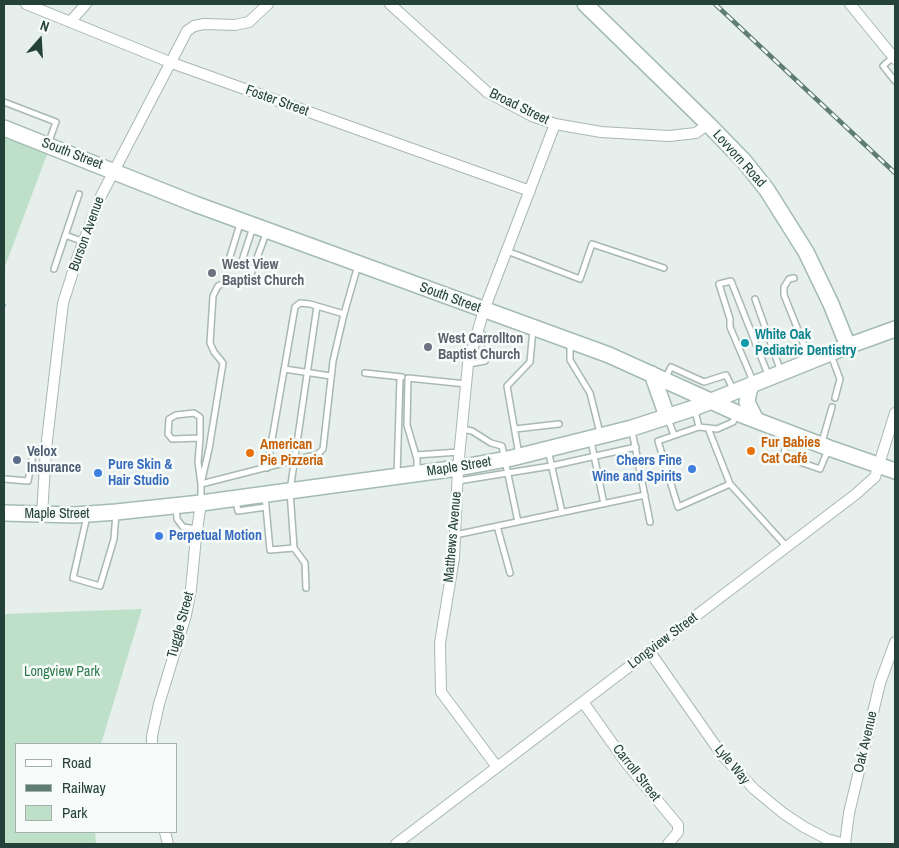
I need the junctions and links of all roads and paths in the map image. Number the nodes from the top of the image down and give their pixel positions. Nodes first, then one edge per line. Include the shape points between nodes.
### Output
1 (26, 4) edge
2 (86, 4) edge
3 (268, 4) edge
4 (390, 4) edge
5 (585, 4) edge
6 (850, 4) edge
7 (70, 22) junction
8 (894, 58) edge
9 (172, 63) junction
10 (895, 81) edge
11 (4, 102) edge
12 (555, 124) junction
13 (708, 124) junction
14 (4, 128) edge
15 (48, 145) junction
16 (113, 171) junction
17 (530, 192) junction
18 (79, 194) dead end
19 (254, 225) junction
20 (65, 235) junction
21 (84, 242) junction
22 (506, 251) junction
23 (358, 265) junction
24 (664, 268) dead end
25 (54, 269) dead end
26 (794, 278) dead end
27 (754, 299) dead end
28 (316, 306) junction
29 (484, 310) junction
30 (344, 314) junction
31 (533, 328) junction
32 (895, 329) edge
33 (477, 333) junction
34 (570, 341) junction
35 (848, 346) junction
36 (830, 353) junction
37 (810, 361) junction
38 (468, 364) junction
39 (284, 369) junction
40 (307, 372) junction
41 (365, 373) dead end
42 (775, 375) junction
43 (331, 376) junction
44 (400, 377) junction
45 (658, 377) junction
46 (408, 378) junction
47 (466, 384) junction
48 (753, 384) junction
49 (735, 391) junction
50 (834, 398) dead end
51 (710, 401) junction
52 (832, 407) dead end
53 (694, 408) junction
54 (737, 412) junction
55 (895, 413) edge
56 (667, 416) junction
57 (756, 420) junction
58 (560, 424) dead end
59 (699, 427) junction
60 (632, 428) junction
61 (708, 428) junction
62 (462, 429) junction
63 (515, 429) junction
64 (790, 433) junction
65 (674, 435) junction
66 (595, 437) junction
67 (200, 438) junction
68 (636, 447) junction
69 (825, 447) junction
70 (46, 449) junction
71 (548, 450) junction
72 (460, 452) junction
73 (416, 454) junction
74 (594, 457) junction
75 (294, 461) junction
76 (511, 463) junction
77 (878, 465) junction
78 (551, 466) junction
79 (267, 468) junction
80 (895, 471) edge
81 (417, 473) junction
82 (457, 474) junction
83 (397, 476) junction
84 (4, 479) edge
85 (201, 484) junction
86 (730, 484) junction
87 (290, 491) junction
88 (645, 495) junction
89 (266, 500) junction
90 (201, 503) junction
91 (604, 504) junction
92 (176, 506) junction
93 (116, 512) junction
94 (562, 512) junction
95 (4, 513) edge
96 (87, 514) junction
97 (42, 515) junction
98 (518, 522) junction
99 (650, 522) dead end
100 (497, 526) junction
101 (197, 529) junction
102 (455, 535) junction
103 (787, 547) junction
104 (294, 548) junction
105 (510, 573) dead end
106 (306, 588) dead end
107 (895, 642) edge
108 (650, 652) junction
109 (583, 702) junction
110 (152, 743) edge
111 (497, 767) junction
112 (396, 844) edge
113 (668, 844) edge
114 (844, 844) edge

1 - 7 street, Foster Street
2 - 7 street
3 - 9 street, Burson Avenue via 249,22 194,26 187,31
4 - 12 street, Broad Street via 487,92 532,116
5 - 13 street, Lovvorn Road
6 - 8 street
7 - 9 street, Foster Street
8 - 10 lane via 883,66
9 - 16 street, Burson Avenue
9 - 17 street, Foster Street
11 - 15 lane via 56,122
12 - 13 street, Broad Street via 601,132 670,136 696,133
12 - 17 street, Matthews Avenue
13 - 35 street, Lovvorn Road via 744,161 787,220 806,252
14 - 15 street, South Street
15 - 16 street, South Street
16 - 19 street, South Street
16 - 21 street, Burson Avenue
17 - 22 street, Matthews Avenue
18 - 20 lane
19 - 19 lane via 228,263 240,267
19 - 23 street, South Street
19 - 85 lane via 250,274 246,280 218,286 213,296 210,343 223,363
20 - 21 lane
20 - 25 lane
21 - 70 street, Burson Avenue via 64,303
22 - 24 lane via 580,279 592,244
22 - 29 street, Matthews Avenue
23 - 29 street, South Street
23 - 30 lane
26 - 37 lane via 789,279 784,287 784,295
27 - 42 lane
28 - 30 lane
28 - 39 lane via 300,304 295,307
28 - 40 lane
29 - 31 street, South Street
29 - 33 street, Matthews Avenue
30 - 43 lane
31 - 34 street, South Street
31 - 63 lane via 530,362 507,386
32 - 35 street, Maple Street
33 - 38 street, Matthews Avenue
33 - 38 lane via 486,336 488,357 485,361
34 - 45 street, South Street
34 - 66 lane via 570,360 590,393
35 - 36 street, Maple Street
36 - 37 street, Maple Street
36 - 50 lane via 840,378
37 - 42 street, Maple Street
38 - 47 street, Matthews Avenue
39 - 40 lane
39 - 79 lane
40 - 43 lane
40 - 75 lane
41 - 44 lane
42 - 48 street, Maple Street
42 - 48 lane via 731,281 719,284 730,327
43 - 75 lane via 323,450
44 - 46 lane
44 - 83 lane
45 - 49 lane via 671,367 704,382 726,375
45 - 51 street, South Street
45 - 56 street
46 - 47 lane
46 - 73 lane via 407,425
47 - 62 street, Matthews Avenue
48 - 49 street, Maple Street
48 - 57 street via 747,402
49 - 51 street, Maple Street
51 - 53 street, Maple Street
51 - 54 street, South Street
52 - 69 lane
53 - 56 street, Maple Street
53 - 59 lane
54 - 57 street, South Street
54 - 61 lane via 733,422
55 - 77 street, Longview Street
56 - 60 street, Maple Street
56 - 65 lane
57 - 64 street, South Street
58 - 63 lane
59 - 61 lane
59 - 65 lane
60 - 66 street, Maple Street
60 - 68 lane
61 - 86 lane
62 - 72 street, Matthews Avenue
62 - 76 lane via 502,446
63 - 76 lane
64 - 69 street, South Street
64 - 69 lane via 782,456 820,469
65 - 86 lane via 658,441 678,507
66 - 71 street, Maple Street
66 - 74 lane
67 - 67 lane via 198,415 176,415 169,419 168,434 172,439
67 - 85 lane via 198,462
68 - 74 lane
68 - 88 lane
69 - 77 street, South Street
70 - 84 lane via 34,449 28,480
70 - 97 street, Burson Avenue
71 - 76 street, Maple Street
71 - 78 lane
72 - 73 lane
72 - 82 street, Matthews Avenue
73 - 81 lane
74 - 78 lane
74 - 91 lane
75 - 79 lane
75 - 87 lane
76 - 78 lane
76 - 82 street, Maple Street
76 - 98 lane
77 - 80 street, South Street
77 - 103 street, Longview Street via 875,477
78 - 94 lane
79 - 85 lane
81 - 82 street, Maple Street
81 - 83 street, Maple Street
82 - 102 street, Matthews Avenue
83 - 87 street, Maple Street
85 - 90 lane
86 - 103 lane
87 - 89 street, Maple Street
87 - 104 lane
88 - 91 lane
88 - 99 lane
89 - 90 street, Maple Street via 236,498
89 - 104 lane via 270,550
90 - 92 street, Maple Street
90 - 101 street, Tuggle Street
91 - 94 lane
92 - 93 street, Maple Street
92 - 101 lane via 177,519 183,527
93 - 96 street, Maple Street
93 - 96 lane via 114,539 100,586 73,578
94 - 98 lane
95 - 97 street, Maple Street
96 - 97 street, Maple Street
98 - 100 lane
100 - 102 lane
100 - 105 lane
101 - 110 street, Tuggle Street via 186,615 159,704
102 - 111 street, Matthews Avenue via 440,643 441,692
103 - 108 street, Longview Street
104 - 106 lane via 304,563
107 - 114 street, Oak Avenue via 880,683
108 - 109 street, Longview Street
108 - 114 street, Lyle Way via 722,755 754,789 804,827
109 - 111 street, Longview Street
109 - 113 street, Carroll Street via 627,764 678,824 678,832
111 - 112 street, Longview Street

